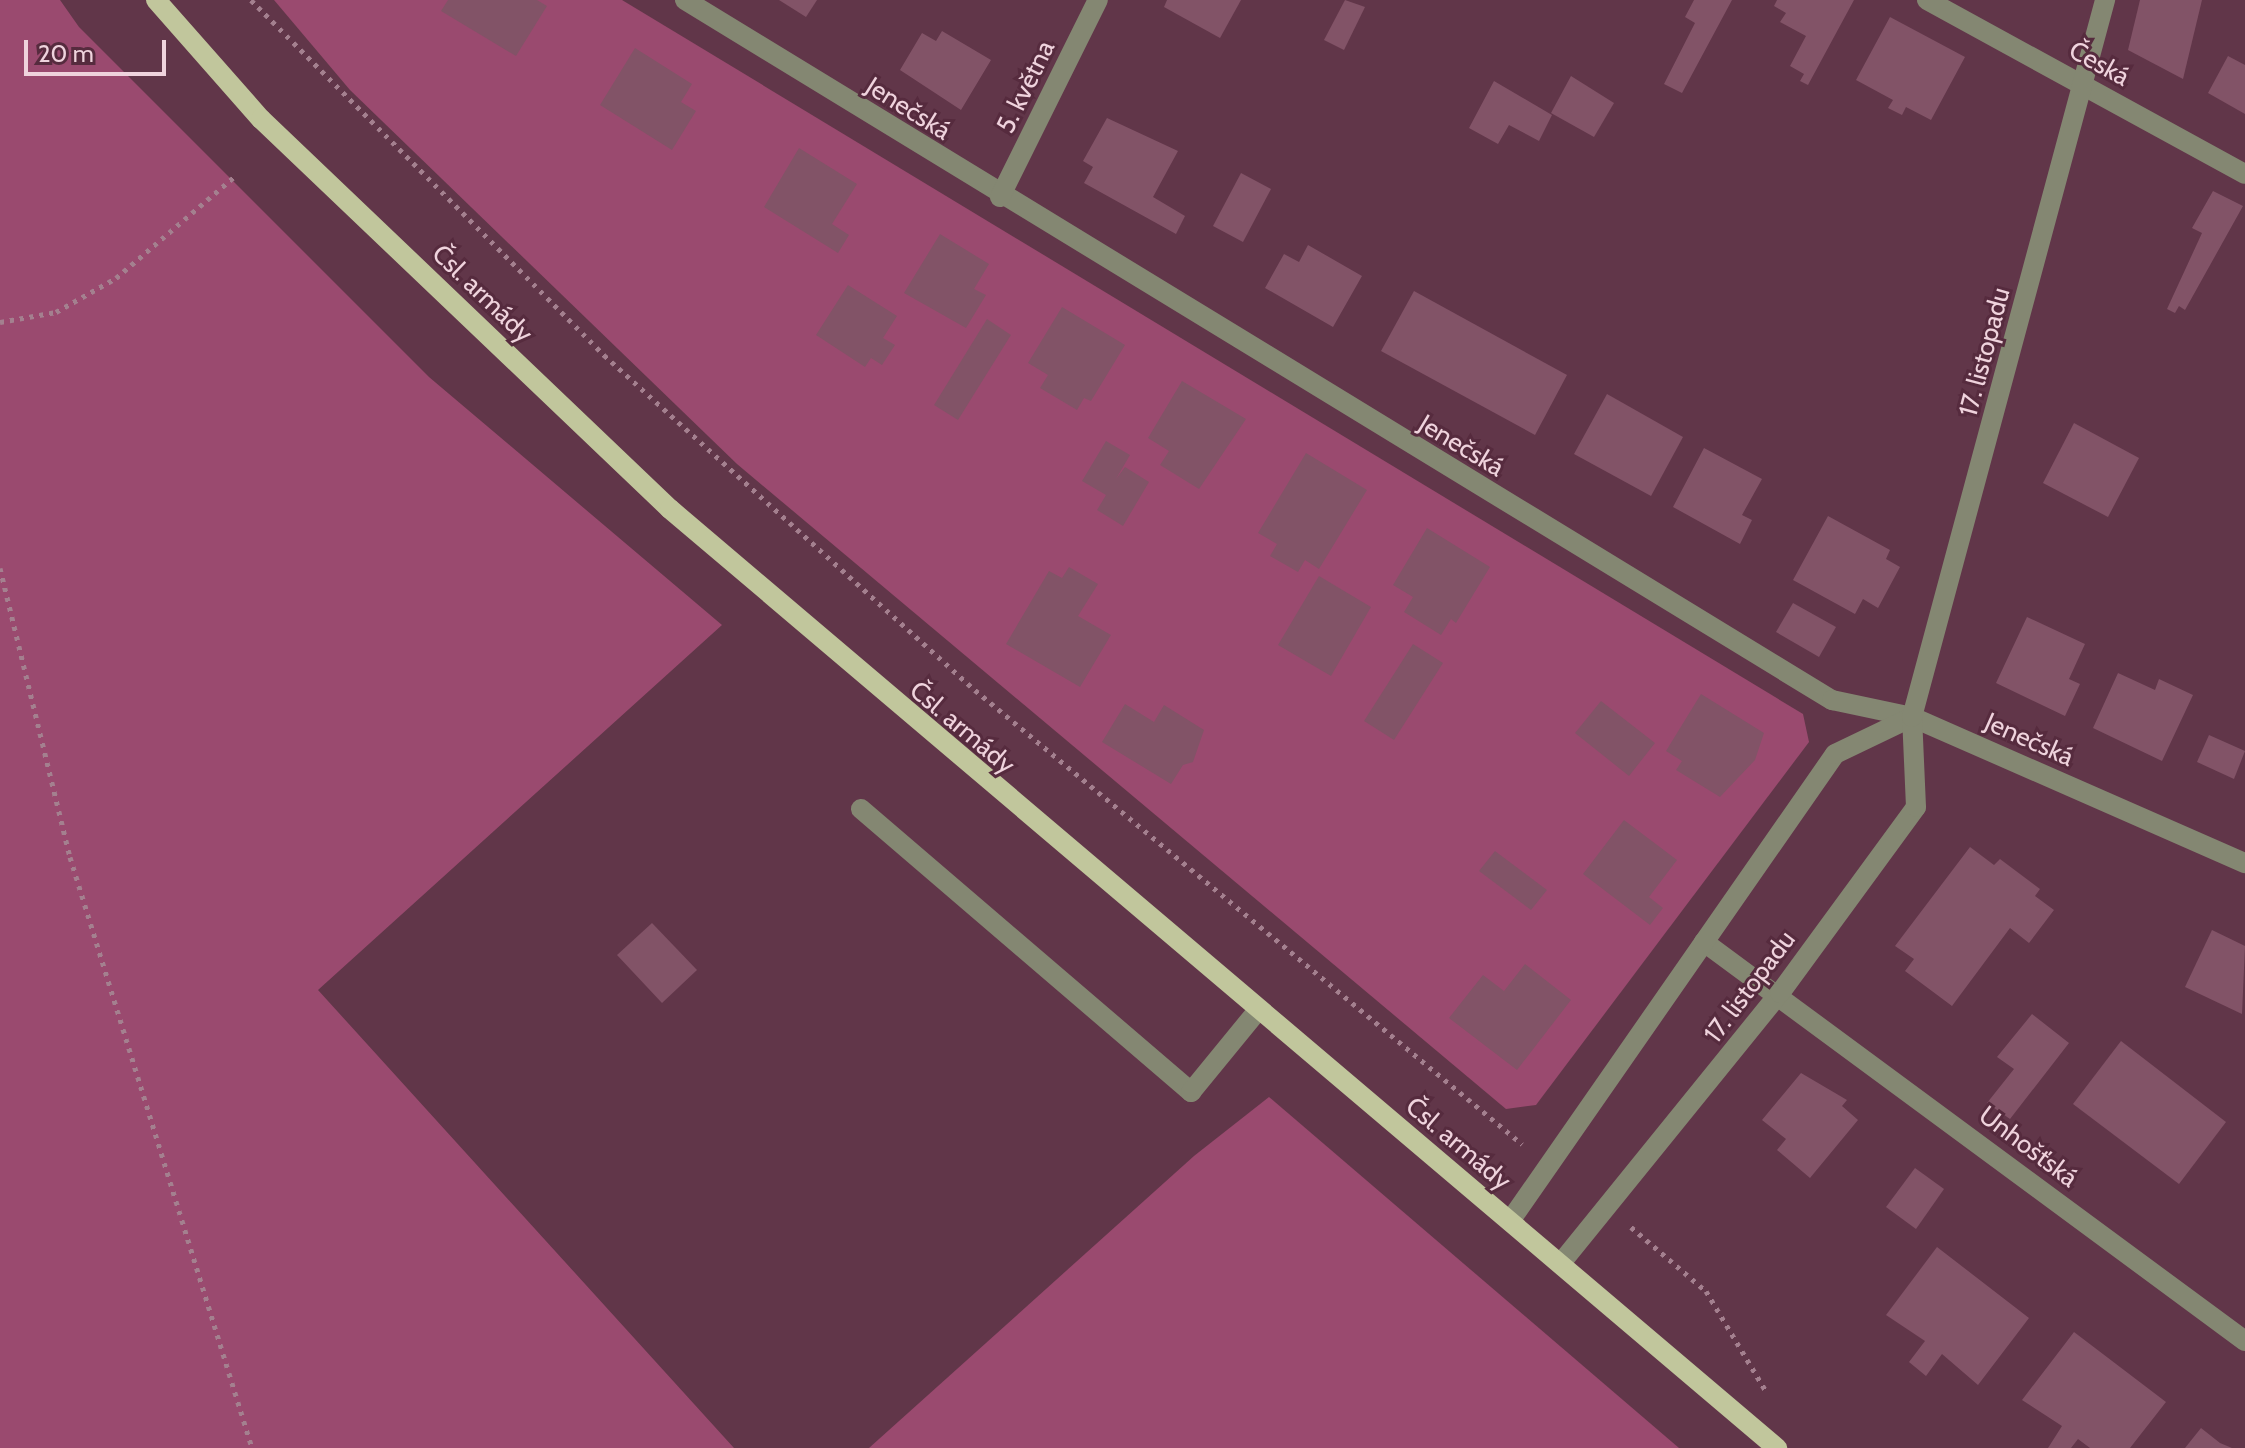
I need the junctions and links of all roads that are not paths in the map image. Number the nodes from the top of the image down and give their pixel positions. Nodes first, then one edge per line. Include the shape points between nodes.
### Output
1 (156, 0) edge
2 (685, 0) edge
3 (1098, 0) edge
4 (1927, 0) edge
5 (2105, 0) edge
6 (2084, 86) junction
7 (2245, 174) edge
8 (1000, 197) junction
9 (1912, 717) junction
10 (861, 809) dead end
11 (2245, 863) edge
12 (1704, 942) junction
13 (1780, 993) junction
14 (1258, 1010) junction
15 (1510, 1221) junction
16 (1561, 1263) junction
17 (2245, 1341) edge
18 (1777, 1448) edge

1 - 14 main road, Čsl. armády via 261,119 670,509
2 - 8 street, Jenečská
3 - 8 street, 5. května
4 - 6 street, Česká
5 - 6 street, 17. listopadu
6 - 7 street, Česká
6 - 9 street, 17. listopadu
8 - 9 street, Jenečská via 1832,700
9 - 11 street, Jenečská
9 - 12 street via 1835,754
9 - 13 street, 17. listopadu via 1916,807
10 - 14 street via 1191,1092
12 - 13 street, Unhošťská
12 - 15 street
13 - 16 street, 17. listopadu
13 - 17 street, Unhošťská
14 - 15 main road, Čsl. armády
15 - 16 main road, Čsl. armády
16 - 18 main road, Čsl. armády

